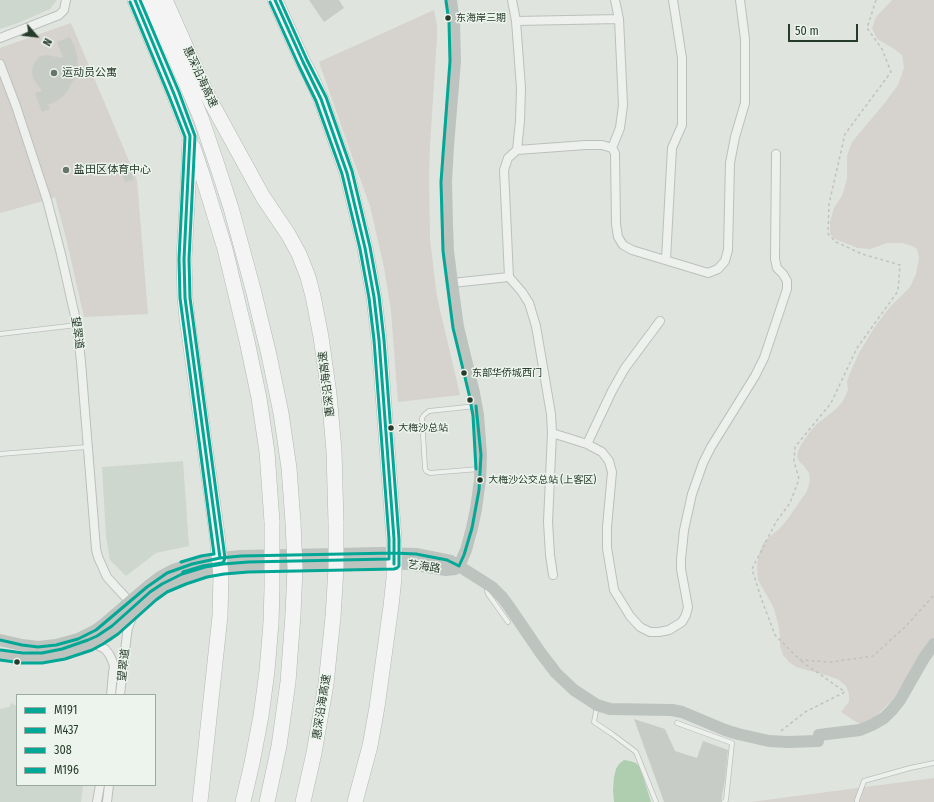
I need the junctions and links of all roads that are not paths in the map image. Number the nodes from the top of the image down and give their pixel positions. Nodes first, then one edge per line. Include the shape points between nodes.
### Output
1 (66, 0) edge
2 (135, 0) edge
3 (151, 0) edge
4 (165, 0) edge
5 (275, 0) edge
6 (451, 0) edge
7 (512, 0) edge
8 (615, 0) edge
9 (674, 0) edge
10 (740, 0) edge
11 (619, 19) junction
12 (516, 21) junction
13 (0, 38) edge
14 (0, 64) edge
15 (190, 136) junction
16 (612, 148) junction
17 (517, 150) junction
18 (776, 154) dead end
19 (666, 259) junction
20 (509, 277) junction
21 (452, 283) junction
22 (660, 321) dead end
23 (76, 325) junction
24 (0, 334) edge
25 (476, 406) junction
26 (552, 433) junction
27 (587, 444) junction
28 (87, 447) junction
29 (0, 454) edge
30 (481, 469) junction
31 (394, 558) junction
32 (220, 564) junction
33 (459, 566) junction
34 (553, 575) dead end
35 (486, 583) junction
36 (132, 607) junction
37 (508, 622) dead end
38 (0, 640) edge
39 (934, 644) edge
40 (90, 645) junction
41 (0, 655) edge
42 (111, 694) edge
43 (120, 694) edge
44 (597, 705) junction
45 (677, 723) dead end
46 (934, 763) edge
47 (100, 786) edge
48 (109, 786) edge
49 (97, 802) edge
50 (107, 802) edge
51 (200, 802) edge
52 (243, 802) edge
53 (266, 802) edge
54 (303, 802) edge
55 (355, 802) edge
56 (656, 802) edge
57 (724, 802) edge
58 (857, 802) edge

1 - 13 street via 64,10 59,15
2 - 15 highway
3 - 53 highway, 惠深沿海高速, bridge via 201,118 229,201 269,354 289,468 295,568 293,615 288,682 279,746
4 - 54 highway, 惠深沿海高速, bridge via 212,104 263,197 299,254 308,277 321,337 334,451 336,568 326,684
5 - 31 highway via 321,99 340,149 365,248 379,340
6 - 21 street via 455,61 446,203
7 - 12 street
8 - 11 street
9 - 19 street via 682,58 682,125 672,148
10 - 19 street via 744,39 745,103 730,163 728,250 725,261 718,269 708,273
11 - 12 street
11 - 16 street via 624,105 620,128
12 - 17 street via 521,88
14 - 23 street, 望翠道 via 47,200 62,254
15 - 32 highway via 184,259 185,298
15 - 52 highway, bridge via 234,282 248,341 267,452 272,522 271,623 261,716
16 - 17 street via 597,145
16 - 19 street via 615,153 618,237 623,245 632,250
17 - 20 street via 508,158 504,170
18 - 27 street via 775,259 787,281 787,289 764,358 711,447 696,479 684,530 681,559 688,607 682,622 669,630 650,632 640,627 614,590 607,548 612,472 609,461 602,452
20 - 21 street
20 - 26 street via 529,303 536,326
21 - 25 street via 458,327
22 - 27 street via 625,368
23 - 24 lane
23 - 28 street, 望翠道
25 - 30 street
25 - 30 lane via 429,411 424,415 424,468 430,473
26 - 27 street
26 - 34 street via 548,522
28 - 29 lane
28 - 36 street, 望翠道 via 98,557 107,577
30 - 33 street via 474,519
31 - 32 street, 艺海路 via 241,556
31 - 33 street, 艺海路 via 446,570
31 - 55 highway via 391,606 377,707
32 - 36 street, 艺海路 via 192,564 167,573 153,582
32 - 51 highway via 220,616
33 - 35 street
35 - 37 lane via 488,594
35 - 44 street via 508,605 556,673 574,690
36 - 38 street, 艺海路 via 96,630 78,639 56,645 38,647
36 - 40 street, 艺海路 via 108,636
36 - 43 street, 望翠道
39 - 44 street via 900,700 884,718 860,730 819,735 818,741 769,741 731,732 682,712 610,709
40 - 41 street, 艺海路 via 72,652 42,658
40 - 42 street, 望翠道 via 105,649 112,660 114,666
44 - 56 lane via 594,722 636,752
45 - 57 lane via 732,743
46 - 58 lane via 864,781
47 - 49 street
48 - 50 street

